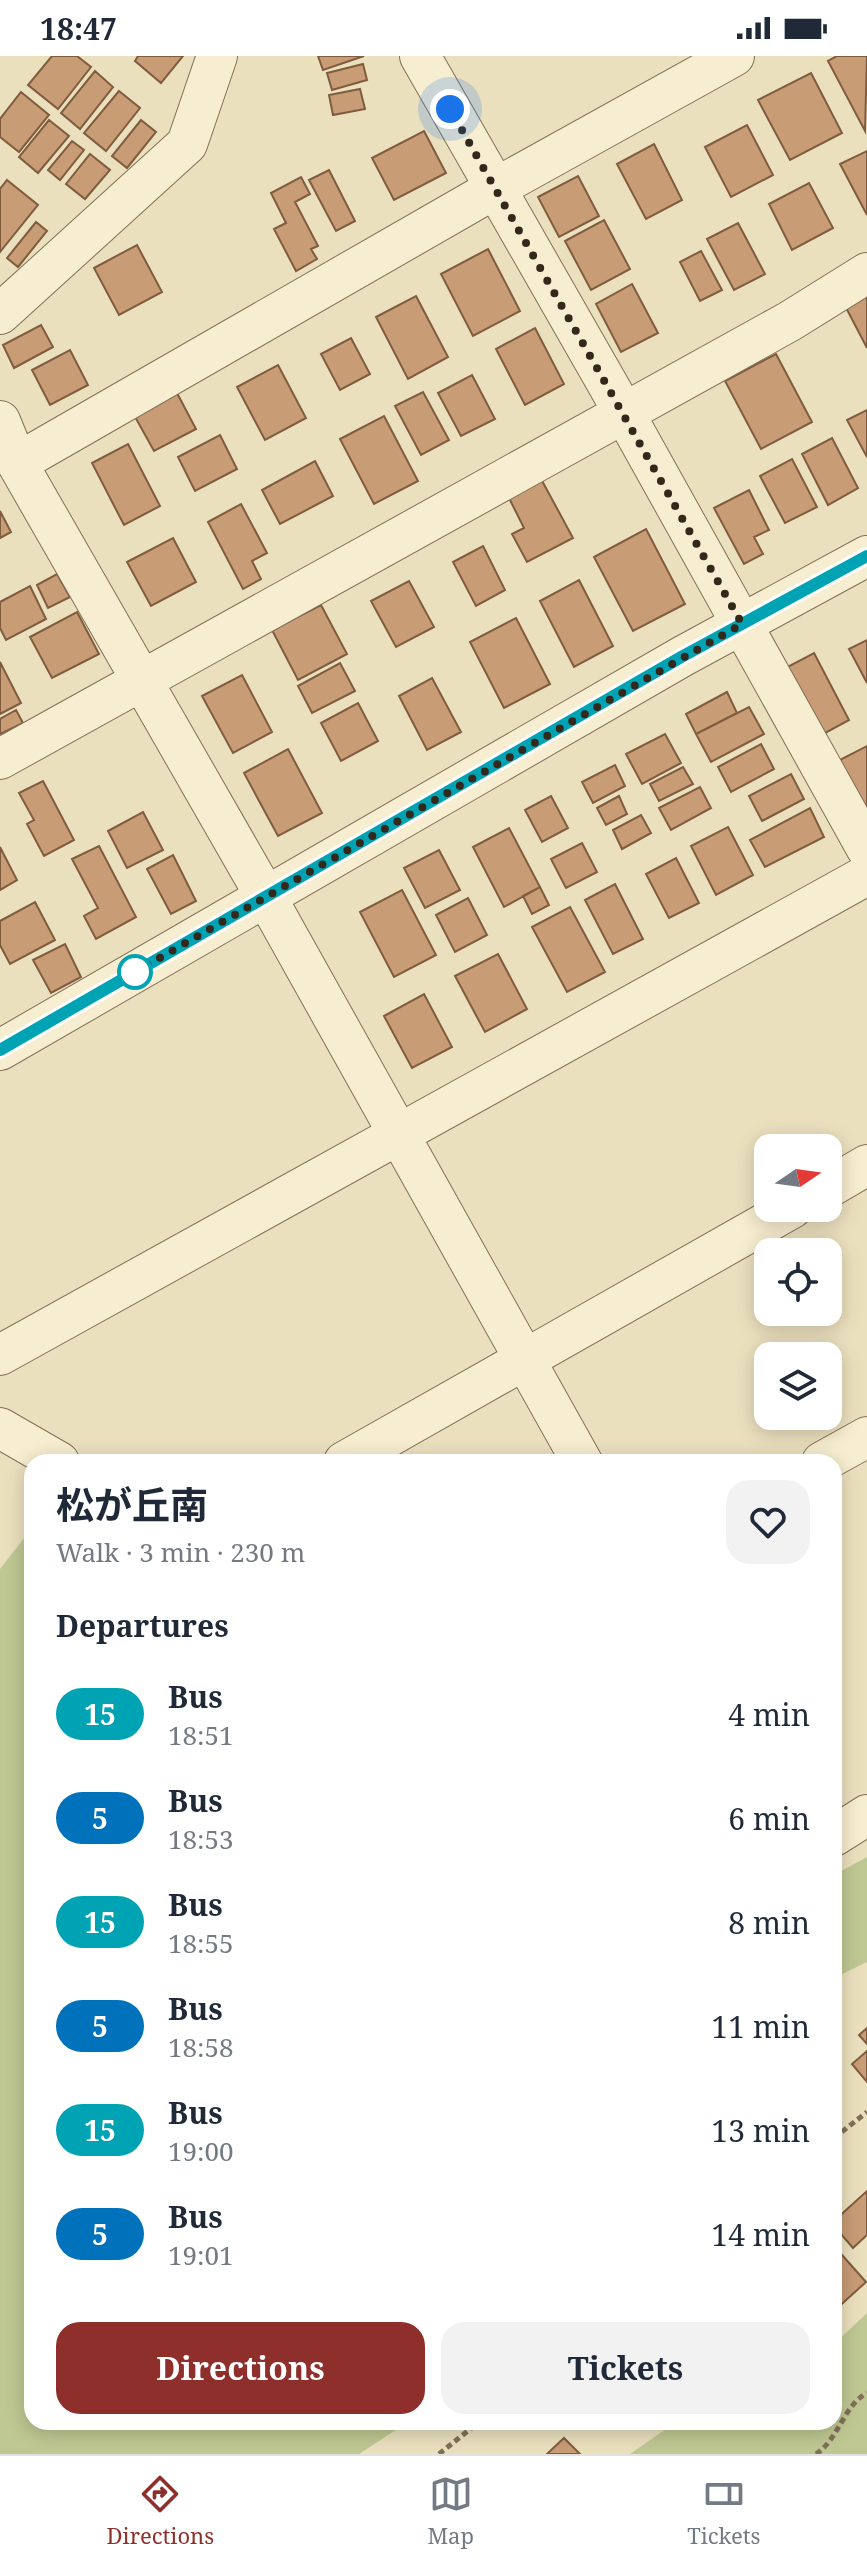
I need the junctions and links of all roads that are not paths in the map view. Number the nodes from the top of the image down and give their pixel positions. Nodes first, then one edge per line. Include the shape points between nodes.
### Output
1 (217, 56) edge
2 (420, 56) edge
3 (734, 56) edge
4 (496, 188) junction
5 (867, 273) edge
6 (0, 314) edge
7 (623, 411) junction
8 (0, 421) edge
9 (17, 463) junction
10 (867, 556) edge
11 (742, 624) junction
12 (142, 680) junction
13 (0, 759) edge
14 (867, 849) edge
15 (867, 875) edge
16 (266, 897) junction
17 (0, 1050) edge
18 (398, 1134) junction
19 (867, 1165) edge
20 (842, 1180) edge
21 (768, 1222) edge
22 (0, 1355) edge
23 (525, 1361) junction
24 (0, 1428) edge
25 (866, 1439) edge
26 (45, 1454) edge
27 (358, 1454) edge
28 (577, 1454) edge
29 (837, 1454) edge
30 (867, 1815) edge
31 (842, 1831) edge

1 - 6 street via 187,144
2 - 4 street
3 - 4 street
4 - 7 street
4 - 9 street
5 - 7 street
7 - 11 street
7 - 12 street
8 - 9 street
9 - 12 street
10 - 11 street
11 - 14 street
11 - 16 street
12 - 13 street
12 - 16 street
15 - 18 street
16 - 17 street
16 - 18 street
18 - 22 street
18 - 23 street
19 - 20 street
21 - 23 street
23 - 27 street
23 - 28 street
24 - 26 street
25 - 29 street
30 - 31 street

